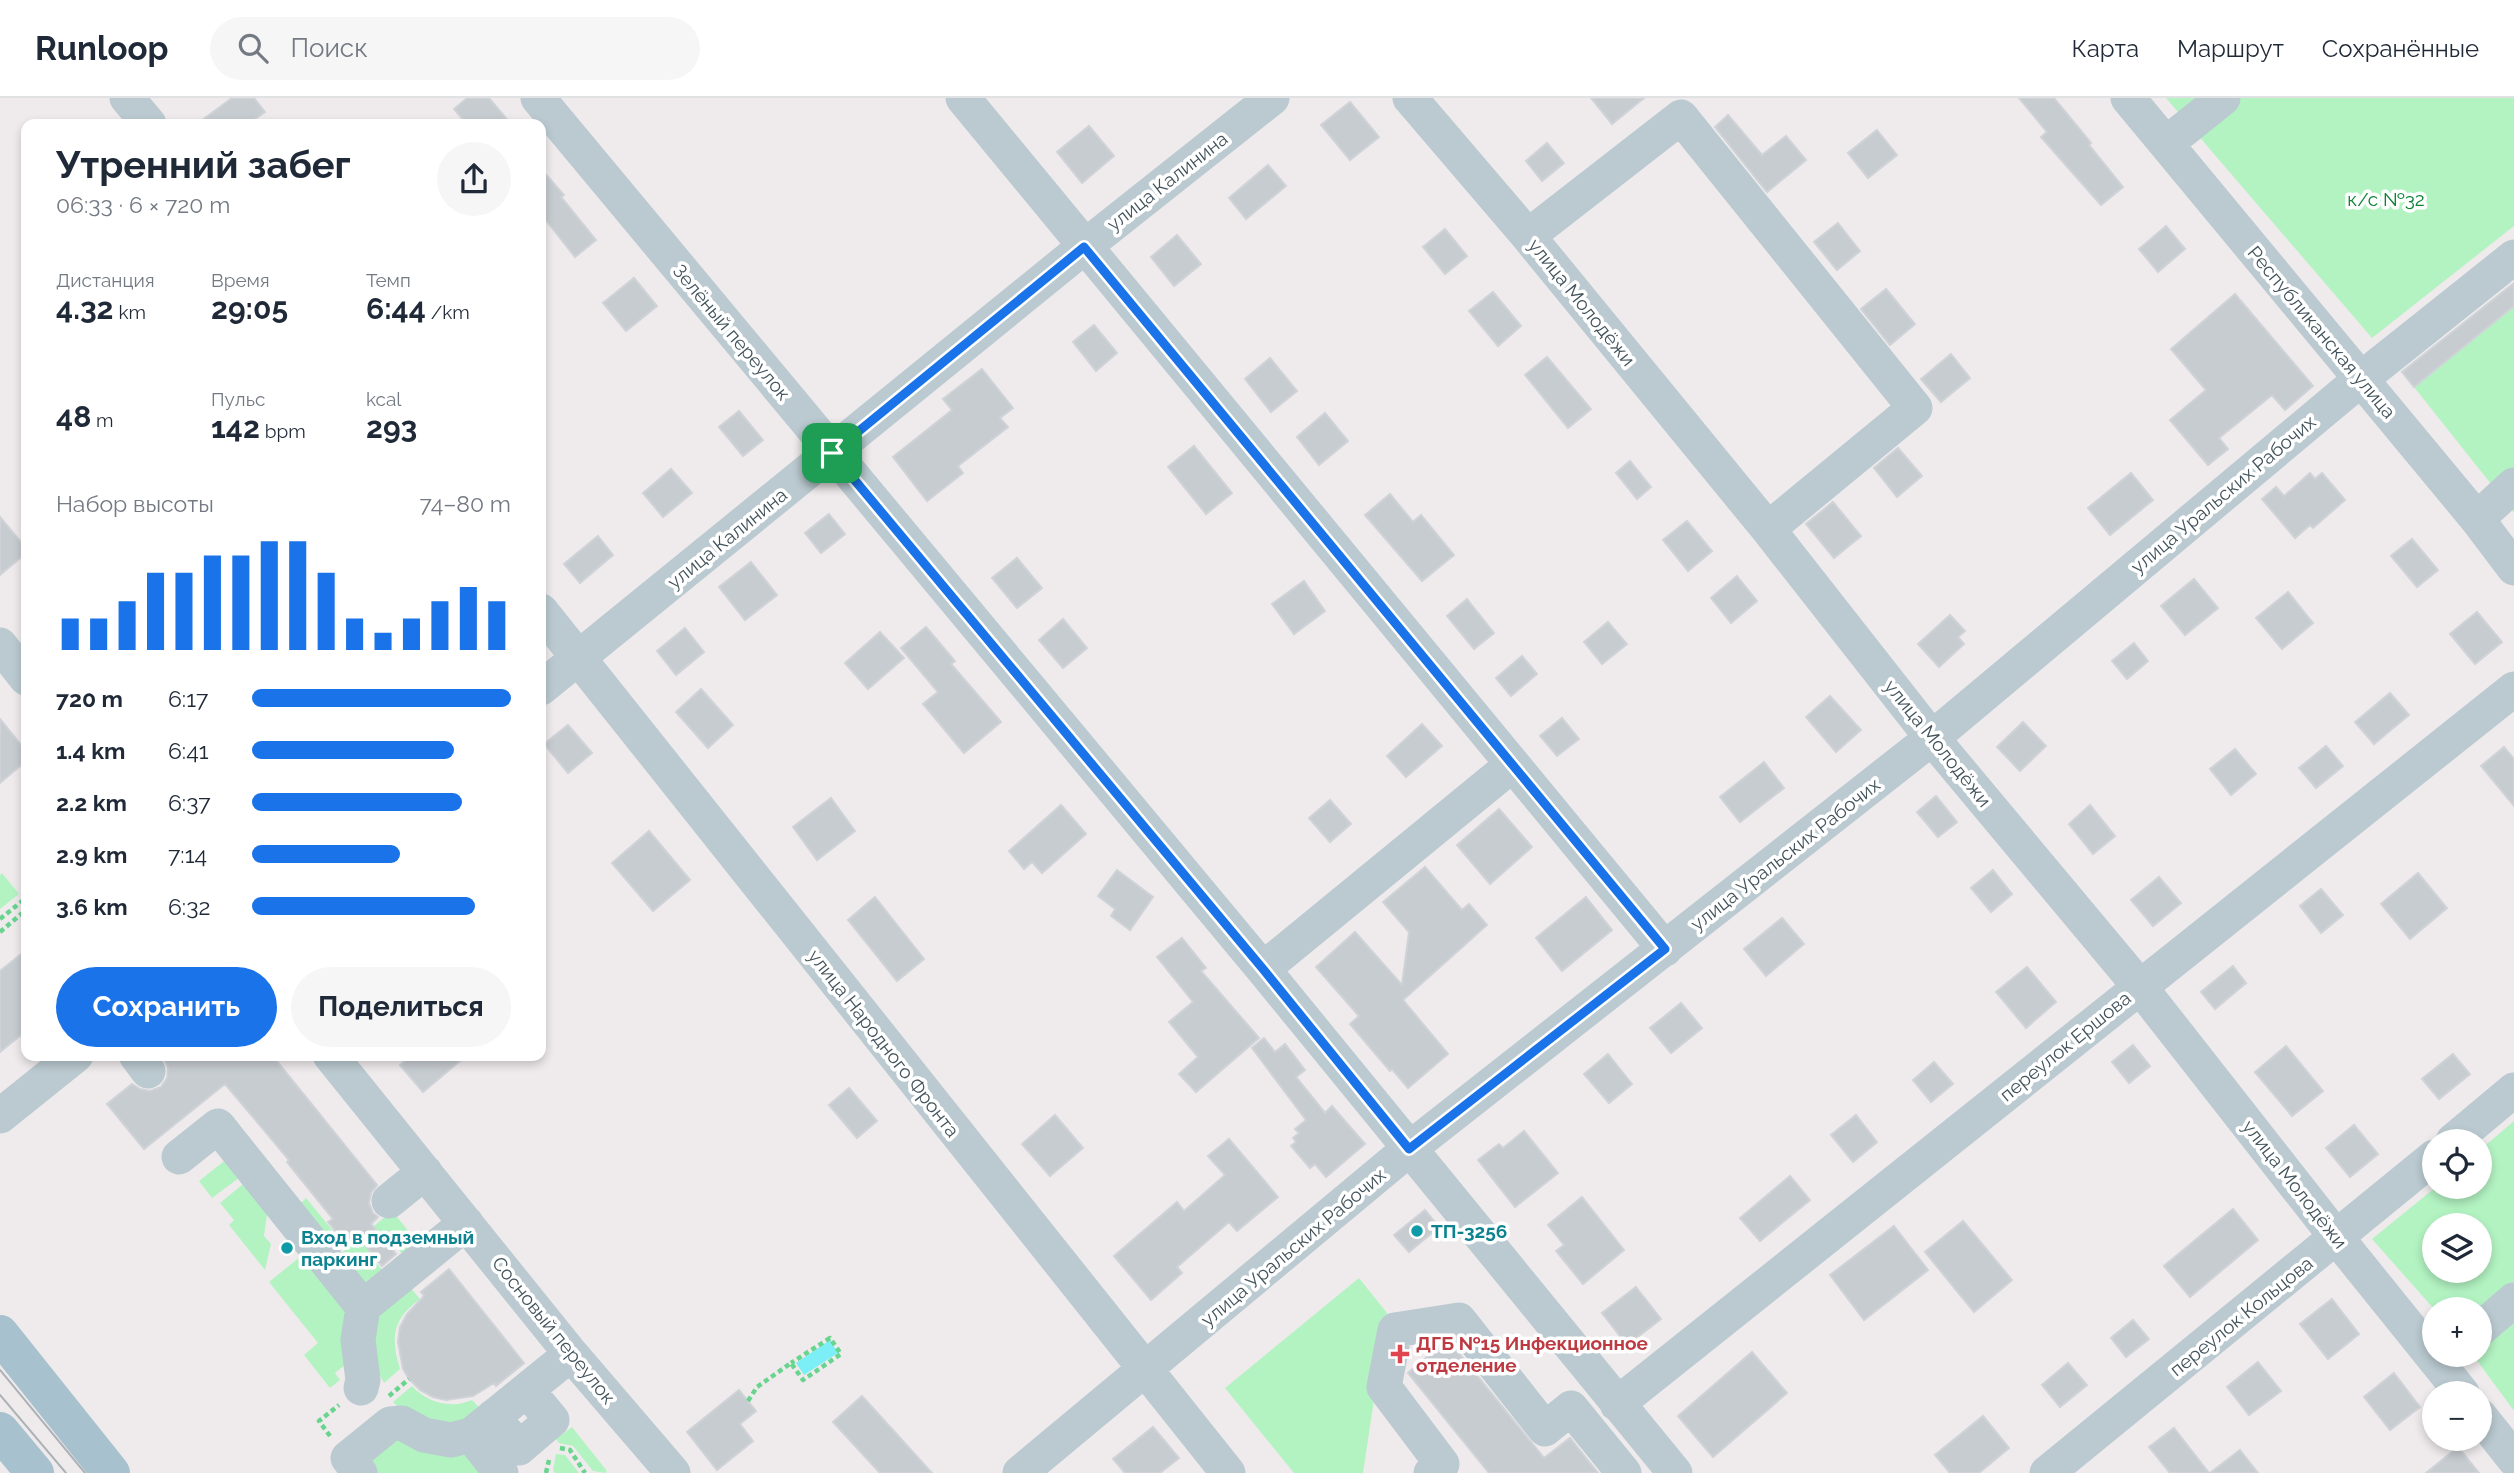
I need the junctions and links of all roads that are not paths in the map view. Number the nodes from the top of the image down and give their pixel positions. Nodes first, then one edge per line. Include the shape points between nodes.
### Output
1 (127, 98) edge
2 (538, 98) edge
3 (963, 98) edge
4 (1272, 98) edge
5 (1410, 98) edge
6 (2127, 98) edge
7 (2223, 98) edge
8 (145, 119) edge
9 (2167, 143) junction
10 (1528, 236) junction
11 (1084, 247) junction
12 (2514, 257) edge
13 (2361, 379) junction
14 (832, 453) junction
15 (2514, 485) edge
16 (2477, 519) junction
17 (1768, 529) junction
18 (2514, 568) edge
19 (546, 617) edge
20 (0, 645) edge
21 (579, 658) junction
22 (21, 672) edge
23 (546, 684) edge
24 (2514, 689) edge
25 (1932, 738) junction
26 (1512, 765) junction
27 (1665, 949) junction
28 (1263, 969) junction
29 (2140, 987) junction
30 (69, 1061) edge
31 (335, 1061) edge
32 (2514, 1090) edge
33 (0, 1116) edge
34 (2467, 1129) edge
35 (1409, 1149) junction
36 (180, 1157) dead end
37 (420, 1166) junction
38 (2422, 1167) edge
39 (384, 1194) dead end
40 (466, 1223) junction
41 (2337, 1238) junction
42 (2514, 1300) edge
43 (363, 1307) junction
44 (2492, 1319) edge
45 (2422, 1333) edge
46 (0, 1334) edge
47 (571, 1354) junction
48 (1144, 1371) junction
49 (360, 1388) road end
50 (1617, 1404) junction
51 (482, 1426) junction
52 (0, 1431) edge
53 (2492, 1431) edge
54 (2514, 1459) edge
55 (354, 1466) edge
56 (35, 1473) edge
57 (111, 1473) edge
58 (501, 1473) edge
59 (673, 1473) edge
60 (1020, 1473) edge
61 (1228, 1473) edge
62 (1431, 1473) edge
63 (1624, 1473) edge
64 (1675, 1473) edge
65 (2047, 1473) edge

1 - 8 street
2 - 14 street, Зелёный переулок
3 - 11 street
4 - 11 street, улица Калинина
5 - 10 street, улица Молодёжи
6 - 9 street, Республиканская улица
7 - 9 street
9 - 13 street, Республиканская улица
10 - 17 street, улица Молодёжи
10 - 17 street via 1681,117 1915,408
11 - 14 street, улица Калинина
11 - 26 street
12 - 13 street, улица Уральских Рабочих
13 - 16 street, Республиканская улица
13 - 25 street, улица Уральских Рабочих
14 - 21 street, улица Калинина
14 - 28 street, Зелёный переулок
15 - 16 street
16 - 18 street, Республиканская улица
17 - 25 street, улица Молодёжи
19 - 21 street, улица Народного Фронта
20 - 22 street
21 - 23 street, улица Калинина
21 - 48 street, улица Народного Фронта
24 - 29 street, переулок Ершова
25 - 27 street, улица Уральских Рабочих
25 - 29 street, улица Молодёжи
26 - 27 street
26 - 28 street
27 - 35 street, улица Уральских Рабочих
28 - 35 street, Зелёный переулок
29 - 41 street, улица Молодёжи
29 - 50 street, переулок Ершова
30 - 33 street
31 - 37 street, Сосновый переулок
32 - 34 street
35 - 48 street, улица Уральских Рабочих
35 - 50 street, Зелёный переулок
36 - 43 street via 218,1126
37 - 39 street
37 - 40 street, Сосновый переулок
38 - 41 street, переулок Кольцова
40 - 43 street
40 - 47 street, Сосновый переулок
41 - 45 street, улица Молодёжи
41 - 65 street, переулок Кольцова
42 - 44 street
43 - 49 street via 358,1340
46 - 57 main road
47 - 51 street
47 - 59 street, Сосновый переулок
48 - 60 street, улица Уральских Рабочих
48 - 61 street, улица Народного Фронта
50 - 64 street, Зелёный переулок
51 - 55 street via 451,1440 424,1435 402,1423 390,1424
51 - 58 street
52 - 56 main road
53 - 54 street
62 - 63 street via 1442,1464 1384,1387 1395,1330 1459,1320 1545,1429 1571,1408

